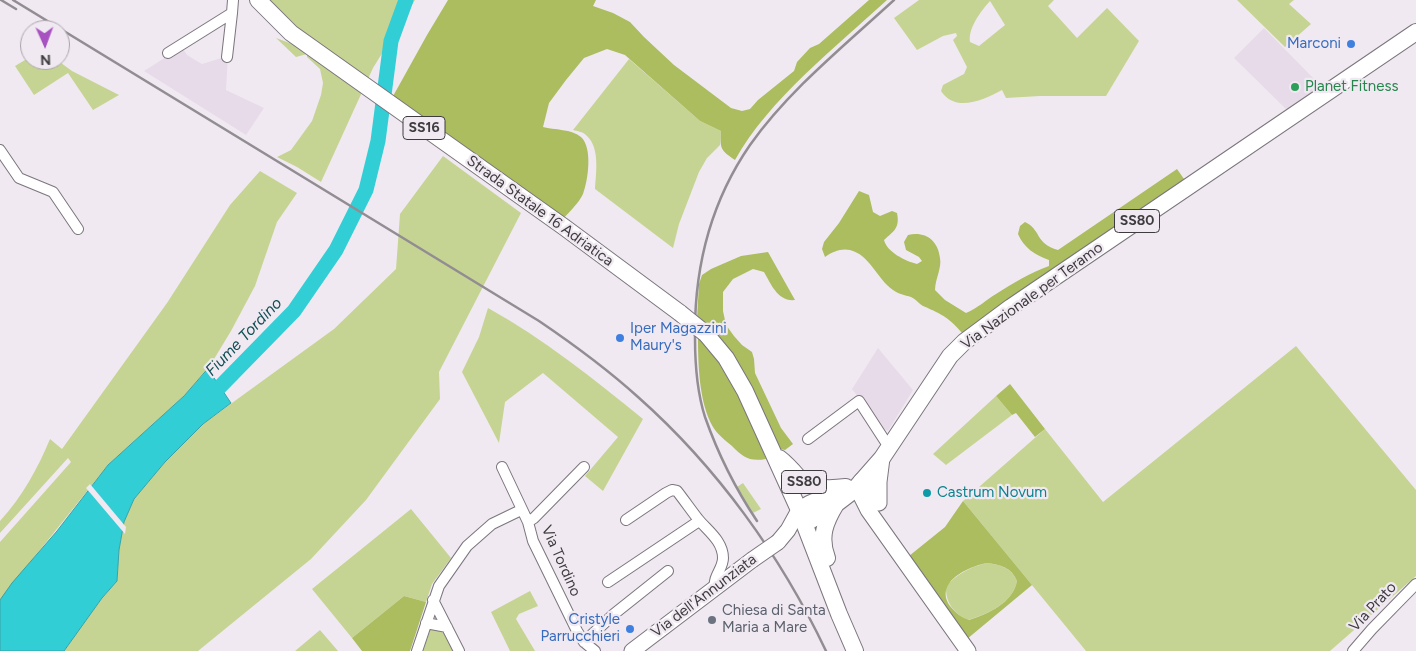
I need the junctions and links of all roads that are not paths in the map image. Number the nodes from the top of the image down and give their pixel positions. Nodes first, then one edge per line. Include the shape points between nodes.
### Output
1 (233, 0) edge
2 (258, 0) edge
3 (232, 13) junction
4 (1416, 32) edge
5 (168, 53) dead end
6 (227, 57) dead end
7 (0, 150) edge
8 (78, 229) dead end
9 (808, 439) dead end
10 (772, 452) junction
11 (887, 452) junction
12 (502, 467) dead end
13 (584, 467) dead end
14 (853, 484) junction
15 (836, 504) junction
16 (874, 506) junction
17 (521, 510) junction
18 (802, 517) junction
19 (626, 520) dead end
20 (699, 521) junction
21 (528, 522) junction
22 (668, 571) dead end
23 (608, 582) dead end
24 (828, 583) junction
25 (1416, 584) edge
26 (716, 587) junction
27 (433, 600) junction
28 (426, 623) junction
29 (447, 627) junction
30 (584, 642) junction
31 (417, 651) edge
32 (459, 651) edge
33 (595, 651) edge
34 (632, 651) edge
35 (855, 651) edge
36 (968, 651) edge
37 (1353, 651) edge

1 - 3 street
2 - 10 main road, Strada Statale 16 Adriatica / SS16, bridge via 315,51 532,204 706,334 726,358 745,391
3 - 5 street
3 - 6 street
4 - 11 main road, Via Nazionale per Teramo / SS80 via 984,326 944,364
7 - 8 street via 19,178 53,192
9 - 11 street via 858,402 885,441
10 - 14 main road, SS80 via 813,486 832,488
10 - 18 main road, SS16
11 - 14 main road, Via Nazionale per Teramo / SS80
11 - 16 street
12 - 17 street
13 - 21 street, Via Tordino
14 - 15 main road, Via Nazionale per Teramo / SS80 via 853,491
14 - 16 street
14 - 18 main road, Via Nazionale per Teramo / SS80 via 809,504
15 - 16 street
15 - 18 main road, Via Nazionale per Teramo / SS80
15 - 24 main road, Via Nazionale per Teramo / SS80 via 823,532 825,552 831,567
16 - 36 street via 888,537
17 - 21 street
17 - 27 street via 492,524 467,546
18 - 24 main road, SS16
18 - 26 street, Via dell'Annunziata, bridge via 778,542
19 - 20 street via 672,490 677,490
20 - 23 street
20 - 26 street via 713,534 722,551 723,563 714,581
21 - 30 street, Via Tordino via 533,540
22 - 30 street
24 - 35 main road, SS16
25 - 37 street, Via Prato
26 - 34 street, Via dell'Annunziata
27 - 28 street
27 - 29 street
28 - 29 street
28 - 31 street
29 - 32 street
30 - 33 street, Via Tordino

